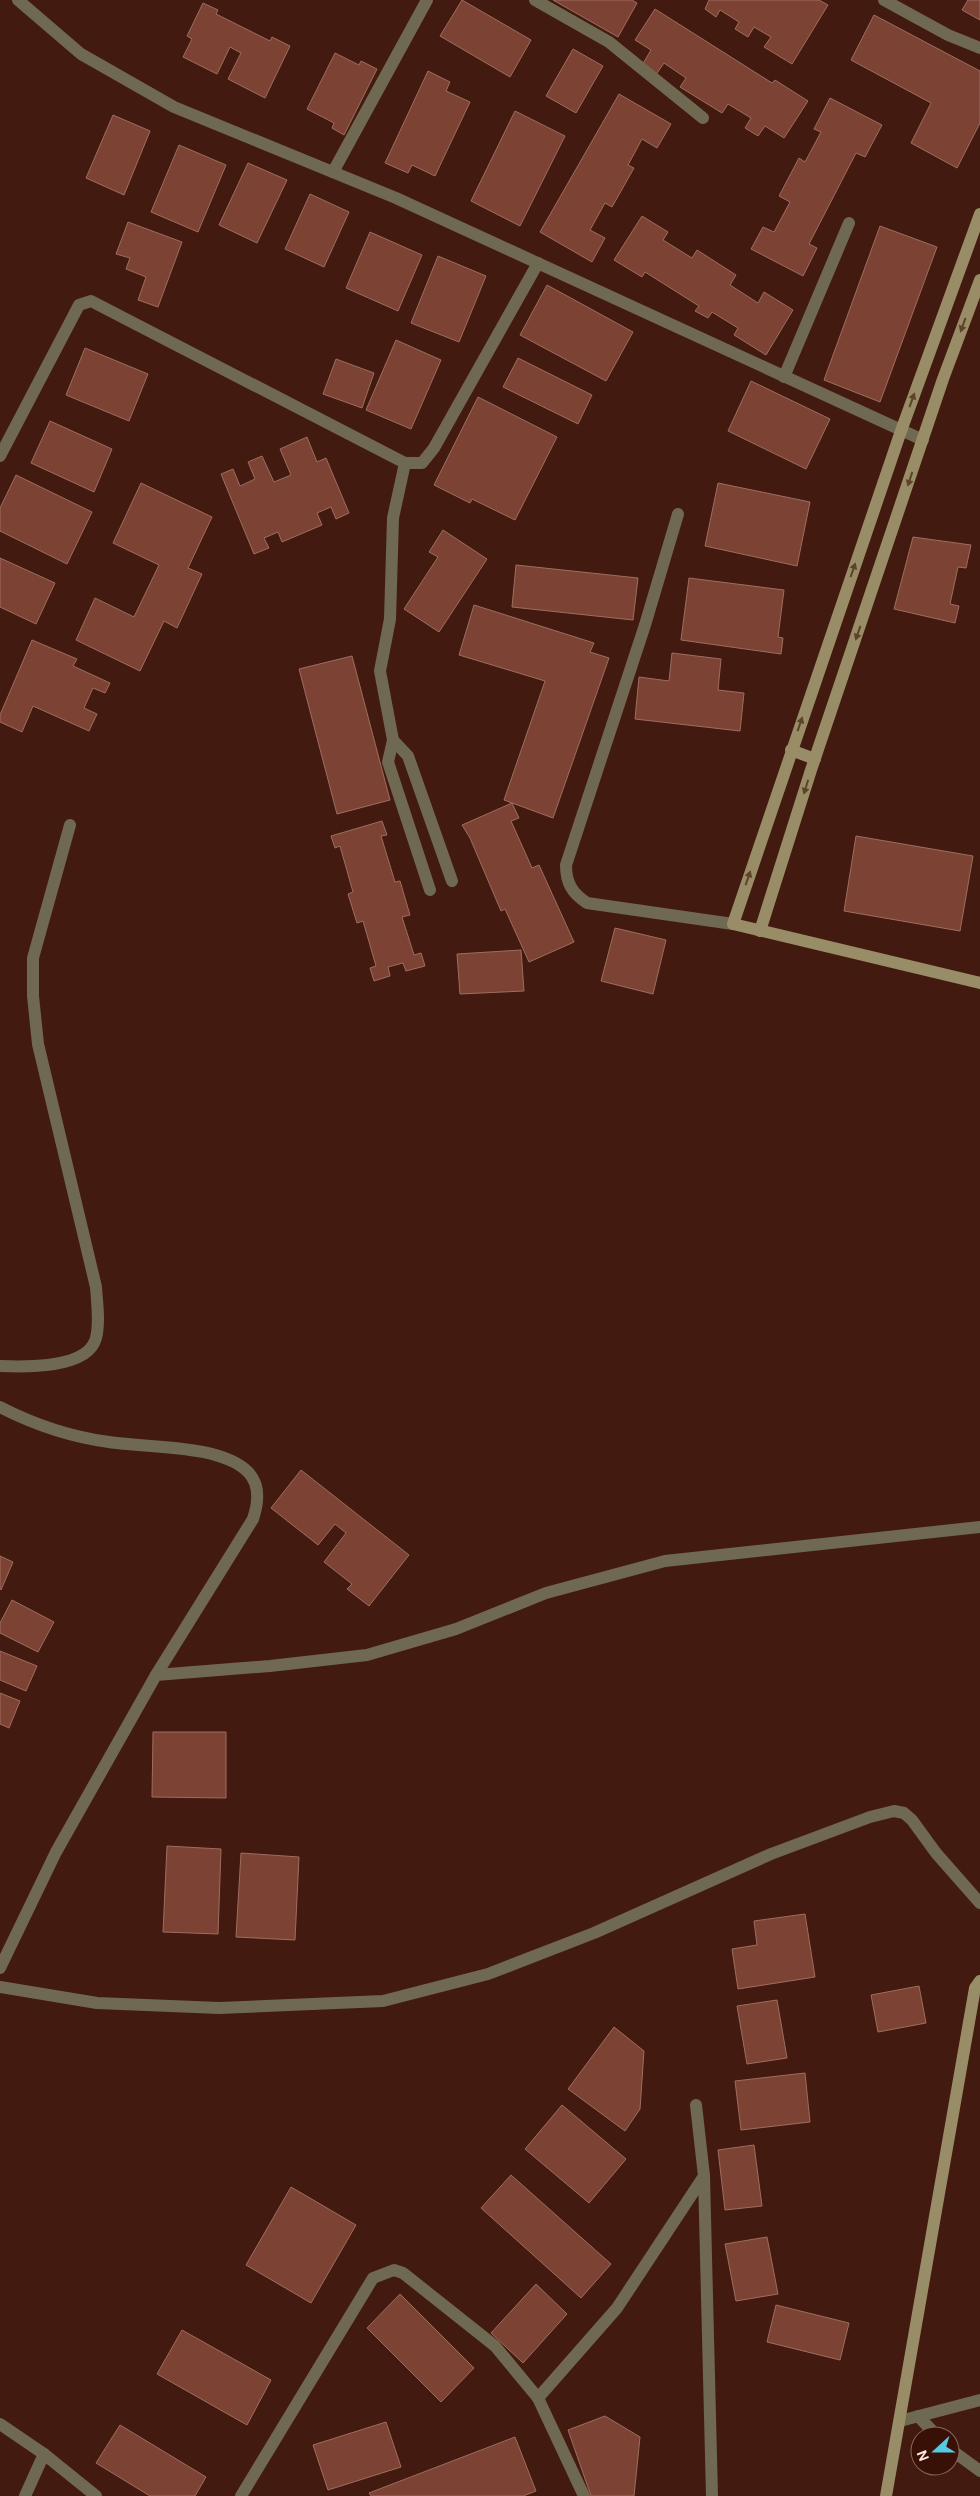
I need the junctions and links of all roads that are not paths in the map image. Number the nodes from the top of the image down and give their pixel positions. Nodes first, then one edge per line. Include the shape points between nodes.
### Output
1 (18, 0) edge
2 (428, 0) edge
3 (535, 0) edge
4 (884, 0) edge
5 (980, 48) edge
6 (703, 118) dead end
7 (334, 172) junction
8 (980, 214) edge
9 (849, 223) dead end
10 (538, 262) junction
11 (980, 280) edge
12 (784, 377) junction
13 (901, 430) junction
14 (923, 440) junction
15 (0, 455) edge
16 (405, 462) junction
17 (678, 514) dead end
18 (393, 740) junction
19 (792, 750) junction
20 (815, 759) junction
21 (70, 825) dead end
22 (452, 881) dead end
23 (430, 890) dead end
24 (733, 924) junction
25 (760, 931) junction
26 (980, 983) edge
27 (0, 1366) edge
28 (0, 1407) edge
29 (980, 1527) edge
30 (156, 1675) junction
31 (980, 1903) edge
32 (0, 1968) edge
33 (978, 1986) edge
34 (0, 1987) edge
35 (696, 2104) dead end
36 (704, 2176) junction
37 (538, 2398) junction
38 (980, 2400) edge
39 (918, 2416) junction
40 (900, 2421) junction
41 (0, 2424) edge
42 (928, 2426) edge
43 (44, 2454) junction
44 (960, 2456) edge
45 (980, 2471) edge
46 (25, 2496) edge
47 (96, 2496) edge
48 (241, 2496) edge
49 (584, 2496) edge
50 (712, 2496) edge
51 (886, 2496) edge

1 - 7 street via 81,54 174,107
2 - 7 street
3 - 6 street via 609,42
4 - 5 street via 948,35
7 - 10 street
13 -> 8 street
9 - 12 street
10 - 12 street
10 - 16 street via 434,448 422,462
11 -> 14 street
12 - 13 street
13 - 14 street
19 -> 13 street
14 -> 20 street
15 - 16 street via 79,305 91,301
16 - 18 street via 393,518 390,619 380,672
17 - 24 street via 566,865 566,880 575,895 587,903
18 - 22 street via 408,756
18 - 23 street via 388,762
19 - 20 street
24 -> 19 street
20 -> 25 street
21 - 27 street via 33,958 33,996 38,1044 96,1287 98,1325 96,1340 86,1352 63,1363
24 - 25 street
25 - 26 street
28 - 30 street via 19,1417 108,1442 216,1456 234,1462 250,1473 259,1502 253,1519
29 - 30 street via 665,1561 546,1593 456,1630 367,1655
30 - 32 street via 56,1852
31 - 34 street via 912,1820 904,1813 894,1811 870,1816 771,1854 594,1933 488,1974 383,2001 219,2008 97,2003
33 - 40 street
35 - 36 street
36 - 37 street via 616,2308
36 - 50 street
37 - 48 street via 495,2346 403,2273 394,2270 383,2273 374,2278
37 - 49 street
38 - 39 street
39 - 40 street
39 - 42 street
40 - 51 street
41 - 43 street
43 - 46 street
43 - 47 street
44 - 45 street

